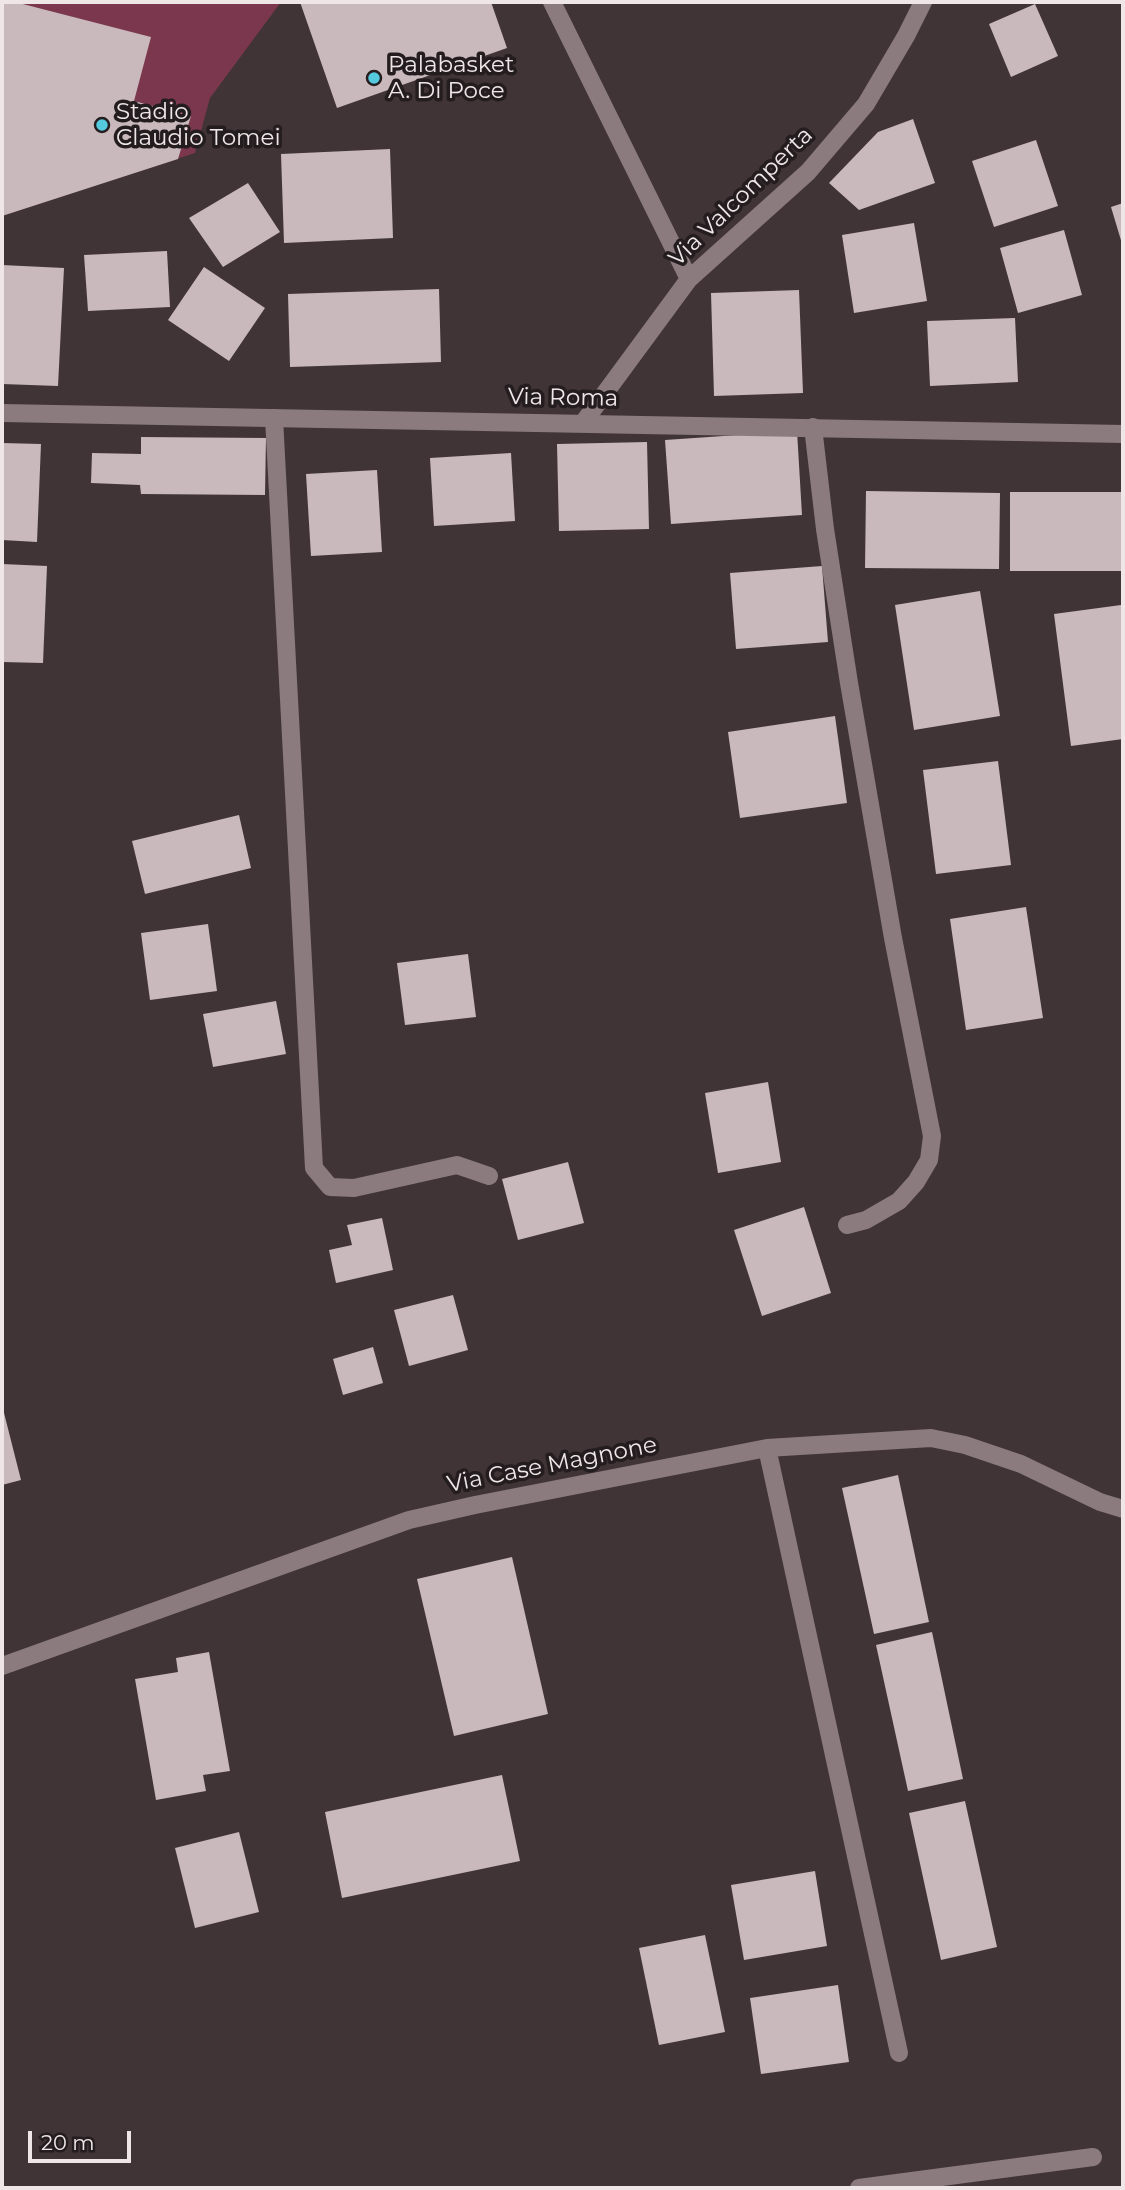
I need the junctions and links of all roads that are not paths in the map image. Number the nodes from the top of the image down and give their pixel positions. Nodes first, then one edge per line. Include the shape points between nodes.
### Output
1 (552, 2) edge
2 (923, 2) edge
3 (689, 279) junction
4 (2, 412) edge
5 (274, 418) junction
6 (583, 423) junction
7 (813, 427) junction
8 (1123, 433) edge
9 (489, 1176) dead end
10 (848, 1226) dead end
11 (767, 1448) junction
12 (1123, 1510) edge
13 (2, 1666) edge
14 (899, 2053) dead end
15 (1093, 2157) dead end
16 (859, 2188) edge

1 - 3 street
2 - 3 street, Via Valcomperta via 866,104 808,172
3 - 6 street, Via Valcomperta
4 - 5 street, Via Roma
5 - 6 street, Via Roma
5 - 9 street via 314,1168 330,1187 354,1188 457,1165
6 - 7 street, Via Roma
7 - 8 street, Via Roma
7 - 10 street via 849,682 932,1136 929,1160 916,1182 898,1201
11 - 12 street, Via Case Magnone via 931,1438 1021,1464
11 - 13 street, Via Case Magnone via 409,1520
11 - 14 street
15 - 16 street

